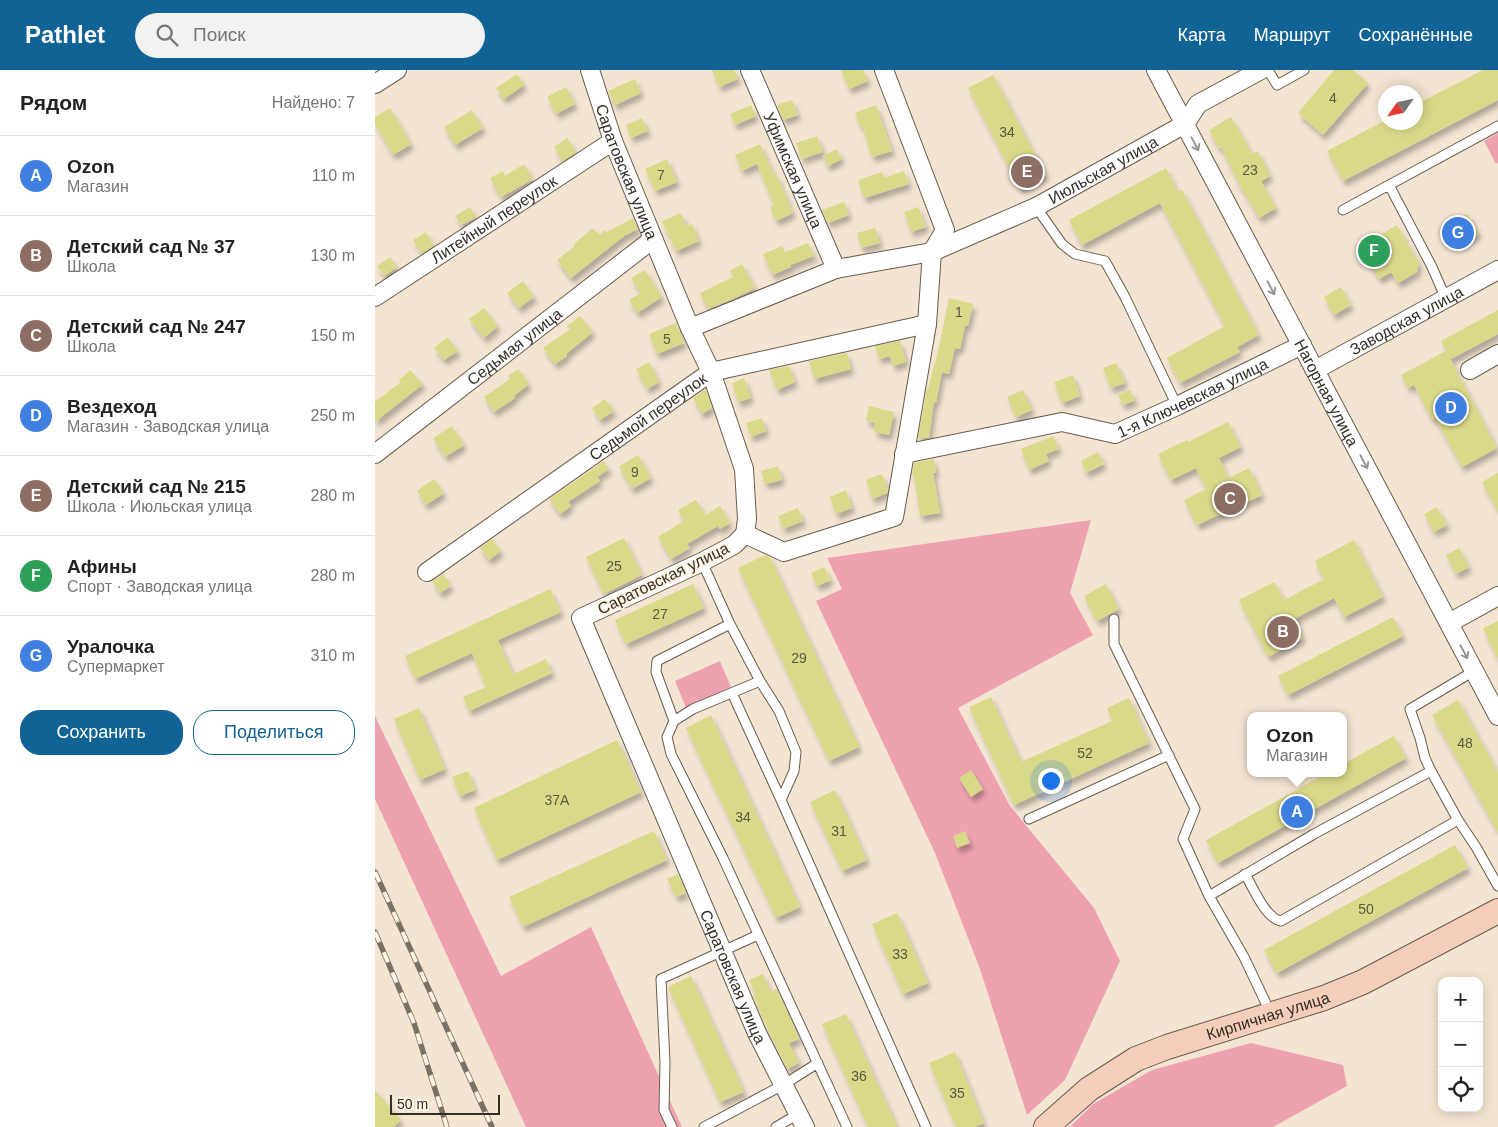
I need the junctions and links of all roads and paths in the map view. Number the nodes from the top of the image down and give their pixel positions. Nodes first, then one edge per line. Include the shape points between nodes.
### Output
1 (397, 70) edge
2 (590, 70) edge
3 (750, 70) edge
4 (884, 70) edge
5 (1156, 70) edge
6 (1261, 70) edge
7 (1268, 70) edge
8 (1304, 70) edge
9 (375, 84) edge
10 (1185, 124) junction
11 (1498, 126) edge
12 (613, 142) junction
13 (1389, 185) junction
14 (1035, 207) junction
15 (1343, 210) dead end
16 (653, 239) junction
17 (932, 252) junction
18 (836, 269) junction
19 (1498, 270) edge
20 (375, 297) edge
21 (1446, 299) junction
22 (927, 324) junction
23 (690, 328) junction
24 (1302, 345) junction
25 (1498, 354) edge
26 (1315, 370) junction
27 (1470, 370) dead end
28 (711, 372) junction
29 (1177, 406) junction
30 (375, 454) edge
31 (904, 454) junction
32 (745, 534) junction
33 (702, 562) junction
34 (427, 572) dead end
35 (1498, 596) edge
36 (1113, 619) dead end
37 (1449, 623) junction
38 (730, 624) junction
39 (1474, 671) junction
40 (760, 681) junction
41 (732, 692) junction
42 (1498, 716) edge
43 (674, 721) junction
44 (1169, 756) junction
45 (1431, 771) junction
46 (781, 800) junction
47 (1029, 819) dead end
48 (1458, 820) junction
49 (1245, 874) junction
50 (1498, 886) edge
51 (1209, 896) junction
52 (1498, 911) edge
53 (758, 935) junction
54 (721, 952) junction
55 (1271, 1014) junction
56 (818, 1063) junction
57 (783, 1085) junction
58 (801, 1121) edge
59 (672, 1127) edge
60 (704, 1127) edge
61 (776, 1127) edge
62 (847, 1127) edge
63 (926, 1127) edge
64 (1046, 1127) edge

1 - 9 street
2 - 12 street, Саратовская улица
3 - 18 street, Уфимская улица
4 - 17 street via 945,230
5 - 10 street, Нагорная улица
6 - 10 street, Июльская улица via 1197,104
7 - 8 lane via 1277,85
10 - 14 street, Июльская улица
10 -> 24 street, Нагорная улица
11 - 13 lane
12 - 16 street, Саратовская улица
12 - 20 street, Литейный переулок
13 - 15 lane
13 - 21 lane via 1433,267
14 - 17 street, Июльская улица
14 - 29 lane via 1062,244 1075,254 1105,261
16 - 23 street, Саратовская улица
16 - 30 street, Седьмая улица
17 - 18 street
17 - 22 street
18 - 23 street
19 - 21 street, Заводская улица
21 - 26 street, Заводская улица
22 - 28 street, Седьмой переулок
22 - 31 street
23 - 28 street, Саратовская улица
24 - 26 street, Нагорная улица
24 - 29 street, 1-я Ключевская улица
25 - 27 street
26 -> 37 street, Нагорная улица
28 - 32 street, Саратовская улица via 744,469
28 - 34 street, Седьмой переулок
29 - 31 street, 1-я Ключевская улица via 1115,434 1062,422
31 - 32 street via 894,517 784,552
32 - 33 street, Саратовская улица via 734,545
33 - 38 lane
33 - 54 street, Саратовская улица via 581,618
35 - 37 street
36 - 44 lane via 1114,644
37 -> 39 street, Нагорная улица
38 - 40 lane
38 - 43 lane via 657,661 656,672
39 - 42 street, Нагорная улица
39 - 45 lane via 1410,709
40 - 41 lane
40 - 46 lane via 779,711 796,752 794,770
41 - 43 lane
41 - 46 lane
43 - 53 lane via 667,737 671,754
44 - 47 lane
44 - 51 lane via 1195,808 1183,839
45 - 48 lane
45 - 49 lane
46 - 63 lane
48 - 49 lane via 1281,921 1267,912
48 - 50 lane
49 - 51 lane
51 - 55 lane via 1244,957
52 - 55 street, Кирпичная улица via 1363,982
53 - 54 lane
53 - 56 lane
54 - 57 street, Саратовская улица
54 - 59 lane via 661,979 664,1110
55 - 64 street, Кирпичная улица via 1136,1059 1089,1089
56 - 57 lane
56 - 62 lane
57 - 58 street, Саратовская улица
57 - 60 lane
58 - 61 lane

